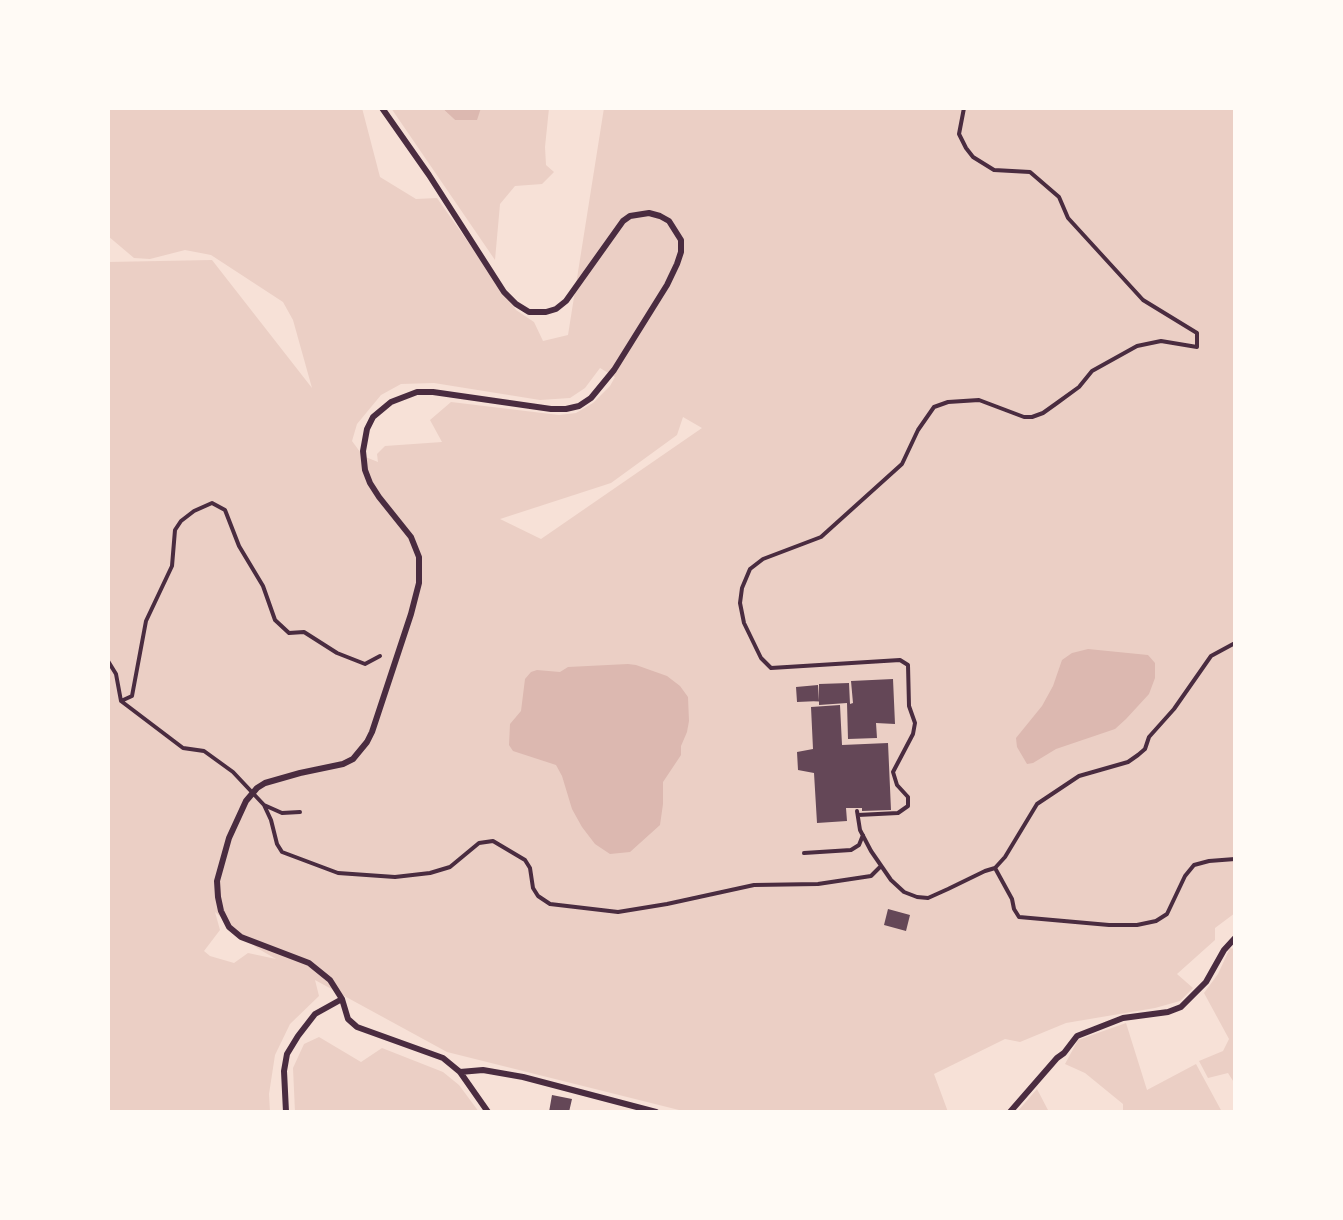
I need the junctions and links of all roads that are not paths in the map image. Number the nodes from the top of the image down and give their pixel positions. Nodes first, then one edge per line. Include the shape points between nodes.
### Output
1 (382, 108) edge
2 (964, 108) edge
3 (1235, 643) edge
4 (380, 656) dead end
5 (108, 661) edge
6 (121, 701) junction
7 (264, 805) junction
8 (300, 812) dead end
9 (863, 835) junction
10 (804, 852) dead end
11 (1235, 859) edge
12 (881, 866) junction
13 (995, 868) junction
14 (1235, 938) edge
15 (342, 999) junction
16 (460, 1072) junction
17 (286, 1112) edge
18 (488, 1112) edge
19 (656, 1112) edge
20 (1010, 1112) edge

1 - 15 street via 504,292 530,312 546,312 567,301 622,221 630,216 649,213 669,221 681,240 681,252 667,285 614,370 591,398 579,406 551,409 417,392 380,410 367,429 363,451 370,483 411,537 419,557 419,583 411,615 367,742 353,759 343,764 257,788 246,801 229,838 217,881 218,897 229,927 241,938 309,963 330,980
2 - 9 lane via 959,134 973,157 994,170 1030,172 1059,197 1068,218 1143,300 1197,333 1197,347 1161,341 1137,346 1092,371 1065,398 1032,417 979,400 933,407 902,464 821,537 763,559 750,569 740,603 744,623 761,658 771,668 900,660 908,665 909,706 915,723 893,772 897,785 908,797 908,806 898,813 857,813
3 - 13 lane via 1210,656 1138,755 1128,762 1079,776 1037,804
4 - 6 lane via 365,664 337,653 304,632 289,633 275,620 263,586 239,546 225,510 212,503 194,511 175,530 172,566 146,621 132,696
5 - 6 lane via 116,674
6 - 7 lane via 183,748 204,751 233,772
7 - 8 lane via 282,813
7 - 12 lane via 282,852 338,873 395,877 430,873 450,867 479,843 493,841 525,860 533,888 550,904 618,912 754,885 818,884 872,876
9 - 10 lane via 851,850
9 - 12 lane
11 - 13 lane via 1194,865 1167,914 1137,925 1018,916
12 - 13 lane via 904,892 928,898
14 - 20 street via 1206,982 1181,1007 1123,1018 1077,1036
15 - 16 street via 348,1019 357,1027 443,1058
15 - 17 street via 315,1014 287,1054
16 - 18 street
16 - 19 street via 483,1070 523,1077

